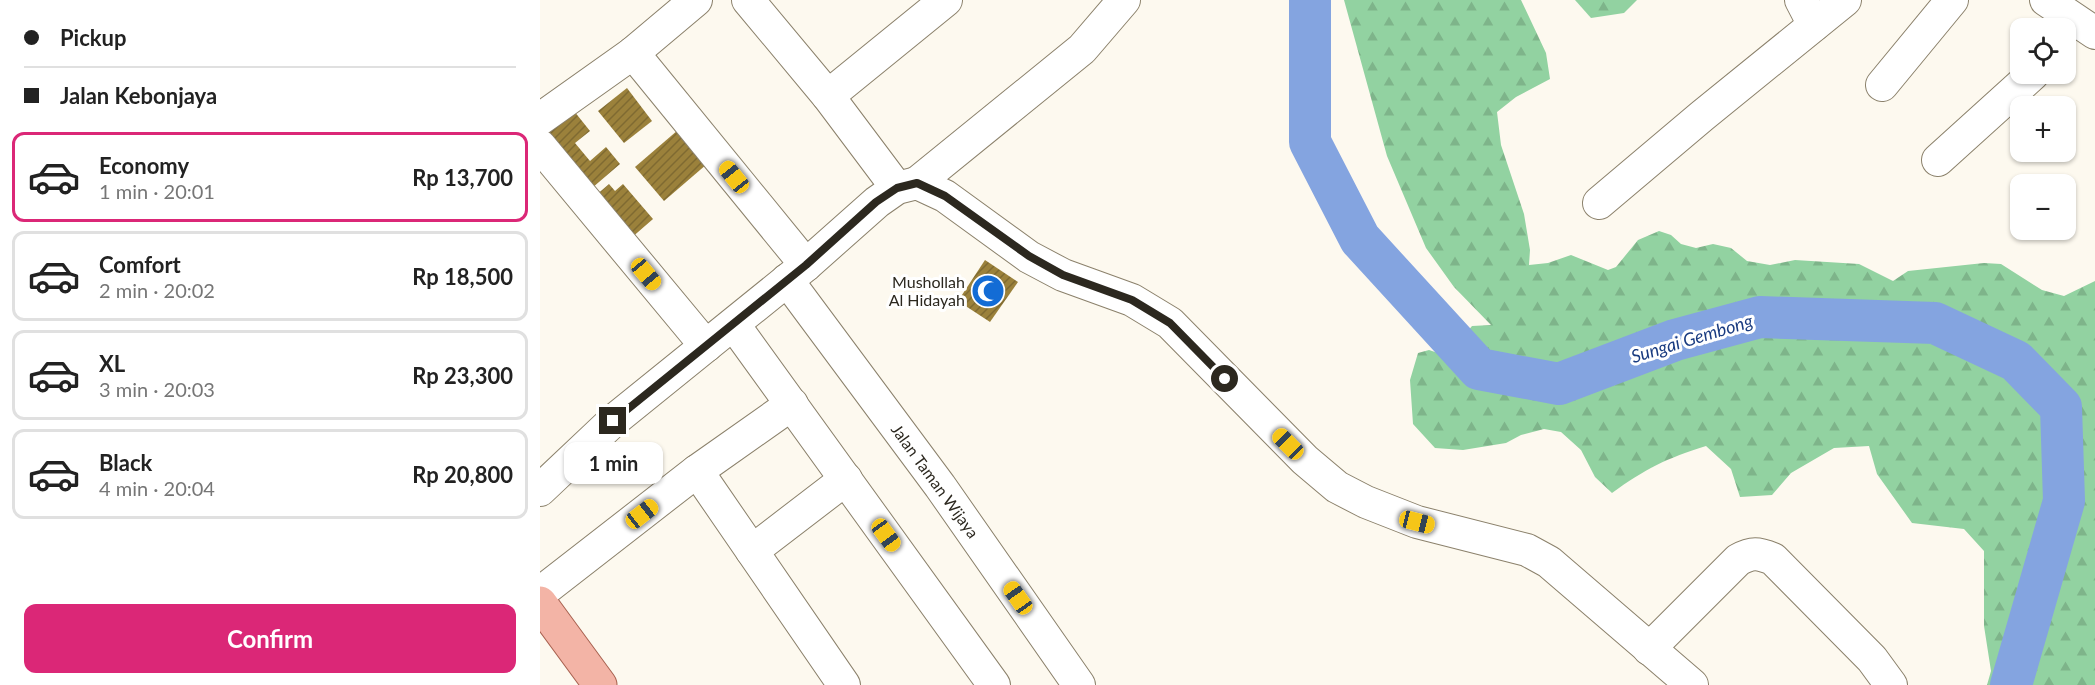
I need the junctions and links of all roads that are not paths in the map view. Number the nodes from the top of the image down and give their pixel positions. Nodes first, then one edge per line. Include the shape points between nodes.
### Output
1 (696, 0) edge
2 (748, 0) edge
3 (946, 0) edge
4 (1124, 0) edge
5 (1845, 0) edge
6 (1952, 0) edge
7 (2046, 0) edge
8 (1807, 13) edge
9 (2082, 34) edge
10 (633, 53) junction
11 (2022, 84) edge
12 (1882, 85) dead end
13 (828, 96) junction
14 (540, 119) edge
15 (540, 146) edge
16 (1938, 160) dead end
17 (907, 185) junction
18 (1599, 203) dead end
19 (797, 272) junction
20 (734, 325) junction
21 (706, 346) junction
22 (792, 404) junction
23 (697, 471) junction
24 (846, 479) junction
25 (540, 490) edge
26 (752, 551) junction
27 (540, 593) edge
28 (540, 603) edge
29 (1649, 649) junction
30 (595, 682) edge
31 (844, 685) edge
32 (994, 685) edge
33 (1079, 685) edge
34 (1692, 685) edge
35 (1891, 685) edge

1 - 10 street
2 - 13 street
3 - 13 street
4 - 17 street via 1082,49
5 - 8 street
6 - 12 street
7 - 9 street
8 - 18 street
10 - 14 street
10 - 19 street, Jalan Taman Wijaya
11 - 16 street
13 - 17 street
15 - 21 street
17 - 19 street via 876,202
17 - 29 street via 945,196 1029,256 1063,275 1132,300 1170,323 1337,488 1417,522 1527,550 1549,562
19 - 20 street
19 - 33 street, Jalan Taman Wijaya
20 - 21 street
20 - 22 street
21 - 25 street via 613,421
22 - 23 street
22 - 24 street
23 - 26 street
23 - 27 street
24 - 26 street
24 - 32 street
26 - 31 street
28 - 30 main road
29 - 34 street
29 - 35 street via 1738,560 1760,553 1773,559 1872,659

